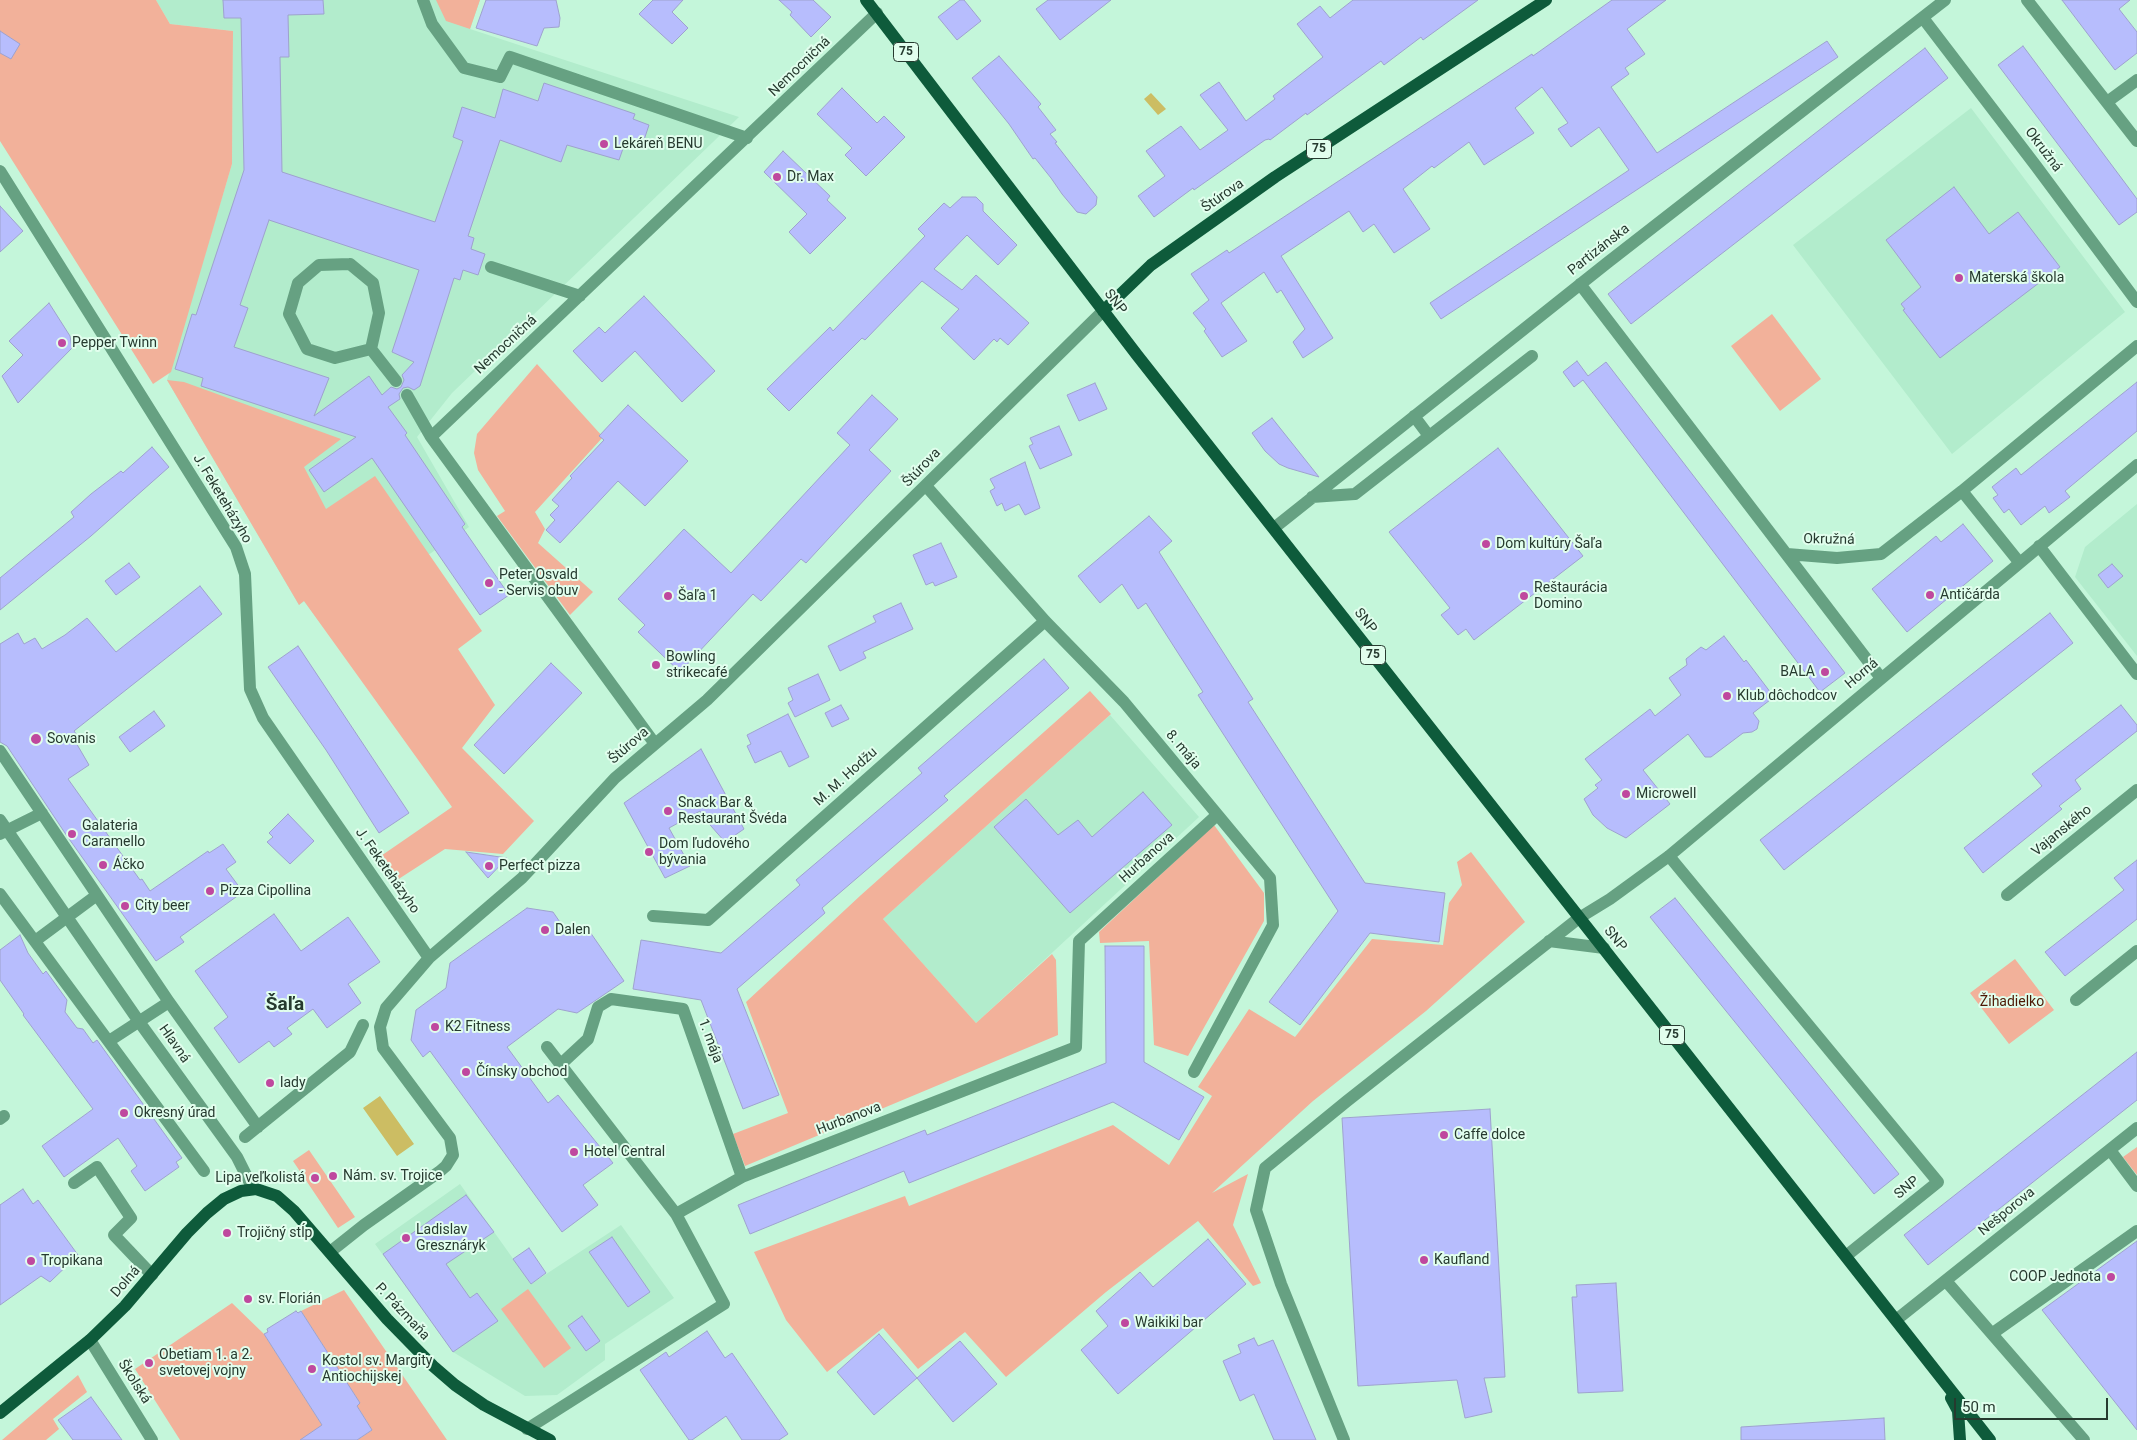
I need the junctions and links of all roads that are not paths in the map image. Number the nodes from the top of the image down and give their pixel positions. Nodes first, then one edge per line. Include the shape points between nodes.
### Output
1 (423, 0) edge
2 (866, 0) edge
3 (1546, 0) edge
4 (1945, 0) edge
5 (2027, 0) edge
6 (877, 13) junction
7 (1923, 18) junction
8 (2137, 80) edge
9 (2107, 102) junction
10 (747, 138) junction
11 (2137, 142) edge
12 (0, 171) edge
13 (491, 267) dead end
14 (1580, 284) junction
15 (580, 296) junction
16 (2137, 302) edge
17 (1103, 311) junction
18 (2137, 346) edge
19 (371, 349) junction
20 (1532, 356) dead end
21 (396, 381) dead end
22 (407, 395) dead end
23 (1414, 416) junction
24 (1429, 436) junction
25 (431, 437) junction
26 (2137, 465) edge
27 (926, 486) junction
28 (1962, 491) junction
29 (1312, 497) junction
30 (1274, 528) junction
31 (2039, 546) junction
32 (1786, 554) junction
33 (2019, 562) junction
34 (1045, 620) junction
35 (2137, 674) edge
36 (1881, 678) junction
37 (655, 744) junction
38 (0, 751) edge
39 (2137, 790) edge
40 (42, 813) junction
41 (1217, 815) junction
42 (2, 828) edge
43 (1669, 856) junction
44 (0, 894) edge
45 (97, 895) junction
46 (2007, 895) dead end
47 (653, 916) dead end
48 (68, 917) junction
49 (1579, 918) junction
50 (1549, 941) junction
51 (35, 942) junction
52 (1604, 948) junction
53 (2137, 951) edge
54 (429, 958) junction
55 (2076, 1000) dead end
56 (169, 1002) junction
57 (139, 1021) junction
58 (363, 1025) dead end
59 (109, 1042) junction
60 (547, 1048) dead end
61 (560, 1065) junction
62 (1194, 1072) dead end
63 (258, 1128) junction
64 (2137, 1128) edge
65 (245, 1137) dead end
66 (2110, 1150) junction
67 (204, 1170) dead end
68 (742, 1177) junction
69 (74, 1183) dead end
70 (2137, 1186) edge
71 (253, 1189) junction
72 (676, 1214) junction
73 (2137, 1230) edge
74 (330, 1252) junction
75 (1846, 1256) junction
76 (152, 1275) junction
77 (1946, 1280) junction
78 (1896, 1320) junction
79 (1993, 1334) junction
80 (90, 1340) junction
81 (1942, 1378) junction
82 (0, 1413) edge
83 (527, 1428) junction
84 (152, 1440) edge
85 (550, 1440) edge
86 (1344, 1440) edge
87 (1960, 1440) edge
88 (1990, 1440) edge
89 (2084, 1440) edge

1 - 10 street via 432,24 464,68 500,77 510,58
2 - 6 main road, SNP / 75
3 - 17 main road, Štúrova / 75 via 1267,183 1151,265
4 - 7 street, Partizánska
5 - 9 street
6 - 10 street, Nemocničná
6 - 17 main road, SNP / 75
7 - 14 street, Partizánska
7 - 16 street, Okružná
8 - 9 street
9 - 11 street
10 - 15 street, Nemocničná
12 - 54 street, J. Feketeházyho via 236,547 245,574 250,689 263,718
13 - 15 street
14 - 23 street, Partizánska
14 - 32 street, Okružná
15 - 25 street, Nemocničná
17 - 27 street, Štúrova
17 - 30 main road, SNP / 75
18 - 28 street, Okružná
19 - 19 street via 379,313 373,283 350,264 320,265 298,283 288,314 307,349 335,358
19 - 21 street
20 - 24 street
22 - 25 street
23 - 24 street
23 - 29 street, Partizánska
24 - 29 street via 1355,494
25 - 37 street
26 - 31 street, Horná
27 - 34 street, 8. mája
27 - 37 street, Štúrova via 707,700
28 - 32 street, Okružná via 1880,554 1837,558
28 - 33 street
29 - 30 street, Partizánska
30 - 49 main road, SNP / 75
31 - 33 street, Horná
31 - 35 street
32 - 36 street
33 - 36 street, Horná
34 - 41 street, 8. mája via 1124,702
34 - 47 street, M. M. Hodžu via 708,920
36 - 43 street, Horná
37 - 54 street, Štúrova via 616,778 522,878
38 - 40 street
39 - 46 street, Vajanského
40 - 42 street, Hlavná
40 - 45 street
41 - 62 street, 8. mája via 1270,878 1273,925
41 - 68 street, Hurbanova via 1079,941 1076,1047
42 - 48 street, Hlavná
43 - 49 street, Horná
43 - 75 street, SNP via 1938,1182
44 - 51 street
45 - 48 street
45 - 56 street
48 - 51 street
48 - 57 street, Hlavná
49 - 50 street, Horná
49 - 52 main road, SNP / 75
50 - 52 street
50 - 86 street, Horná via 1265,1168 1256,1210 1281,1284
51 - 59 street
52 - 75 main road, SNP / 75
53 - 55 street
54 - 74 street, Štúrova via 386,1008 380,1027 384,1048 450,1138 453,1155 439,1172
56 - 57 street
56 - 63 street
57 - 59 street
57 - 71 street, Hlavná via 231,1149
58 - 63 street via 350,1052
59 - 67 street
60 - 61 street
61 - 68 street, 1. mája via 588,1039 598,1006 611,999 683,1008
61 - 72 street
63 - 65 street
64 - 66 street, Nešporova
66 - 70 street
66 - 77 street, Nešporova
68 - 72 street, Hurbanova
69 - 76 street via 97,1167 132,1218 114,1235
71 - 74 main road, P. Pázmaňa via 277,1196
71 - 76 main road, Dolná via 224,1199 207,1213
72 - 83 street via 724,1304
73 - 79 street
74 - 83 main road, P. Pázmaňa via 387,1319 433,1366 468,1395
75 - 78 main road, SNP / 75
76 - 80 main road, Dolná
77 - 78 street, Nešporova
77 - 79 street
78 - 81 main road, SNP / 75
79 - 89 street
80 - 82 main road, Dolná
80 - 84 street, Školská
81 - 87 main road via 1958,1411
81 - 88 main road, SNP / 75
83 - 85 main road, P. Pázmaňa

